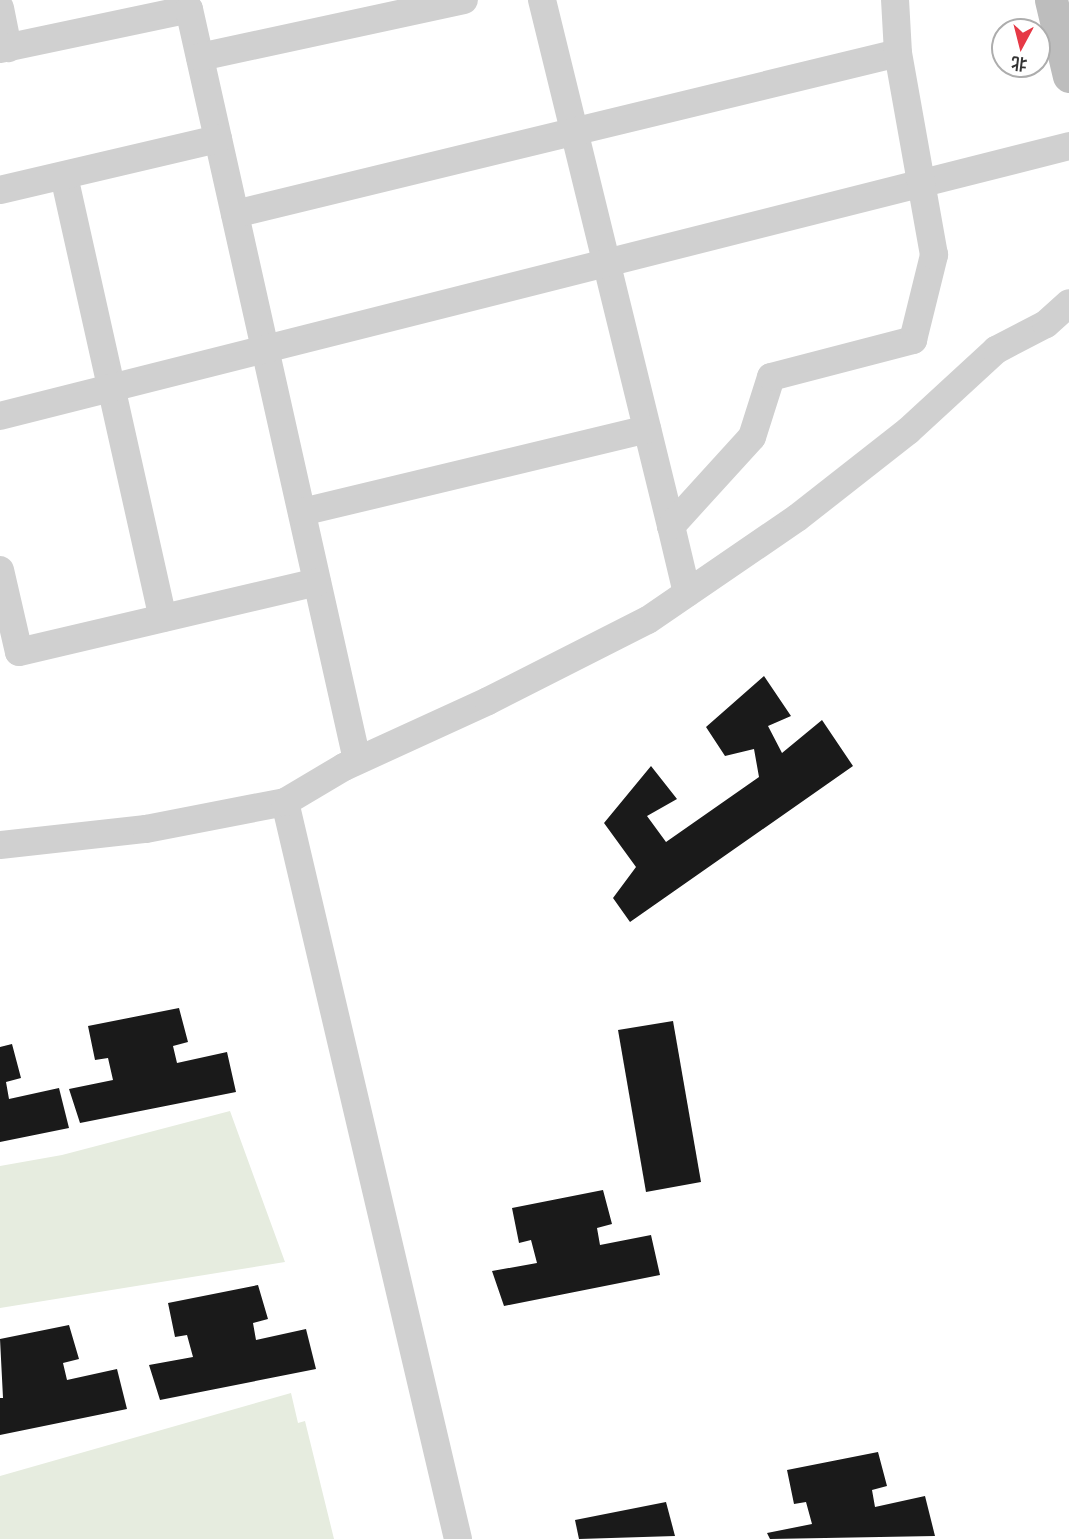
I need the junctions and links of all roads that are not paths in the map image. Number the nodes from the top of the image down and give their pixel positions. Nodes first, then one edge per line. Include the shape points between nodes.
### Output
1 (464, 0) edge
2 (542, 0) edge
3 (895, 0) edge
4 (1051, 0) edge
5 (0, 8) edge
6 (4, 48) edge
7 (898, 53) junction
8 (200, 57) junction
9 (1069, 76) edge
10 (218, 139) junction
11 (1069, 146) edge
12 (64, 176) junction
13 (0, 190) edge
14 (235, 214) junction
15 (1069, 303) edge
16 (0, 416) edge
17 (647, 429) junction
18 (302, 512) junction
19 (671, 526) junction
20 (0, 570) edge
21 (317, 582) junction
22 (687, 593) junction
23 (163, 618) junction
24 (357, 760) junction
25 (285, 802) junction
26 (0, 845) edge
27 (458, 1539) edge

1 - 8 street
2 - 17 street
3 - 7 street
4 - 9 street
5 - 6 street
6 - 8 street via 189,9
7 - 14 street
7 - 19 street via 934,255 913,340 771,377 753,437
8 - 10 street
10 - 12 street
10 - 14 street
11 - 16 street
12 - 13 street
12 - 23 street
14 - 18 street
15 - 22 street via 1046,324 996,350 899,438 796,518
17 - 18 street
17 - 19 street
18 - 21 street
19 - 22 street
20 - 23 street via 18,652
21 - 23 street
21 - 24 street
22 - 24 street via 648,620 488,701
24 - 25 street
25 - 26 street via 146,829
25 - 27 street

